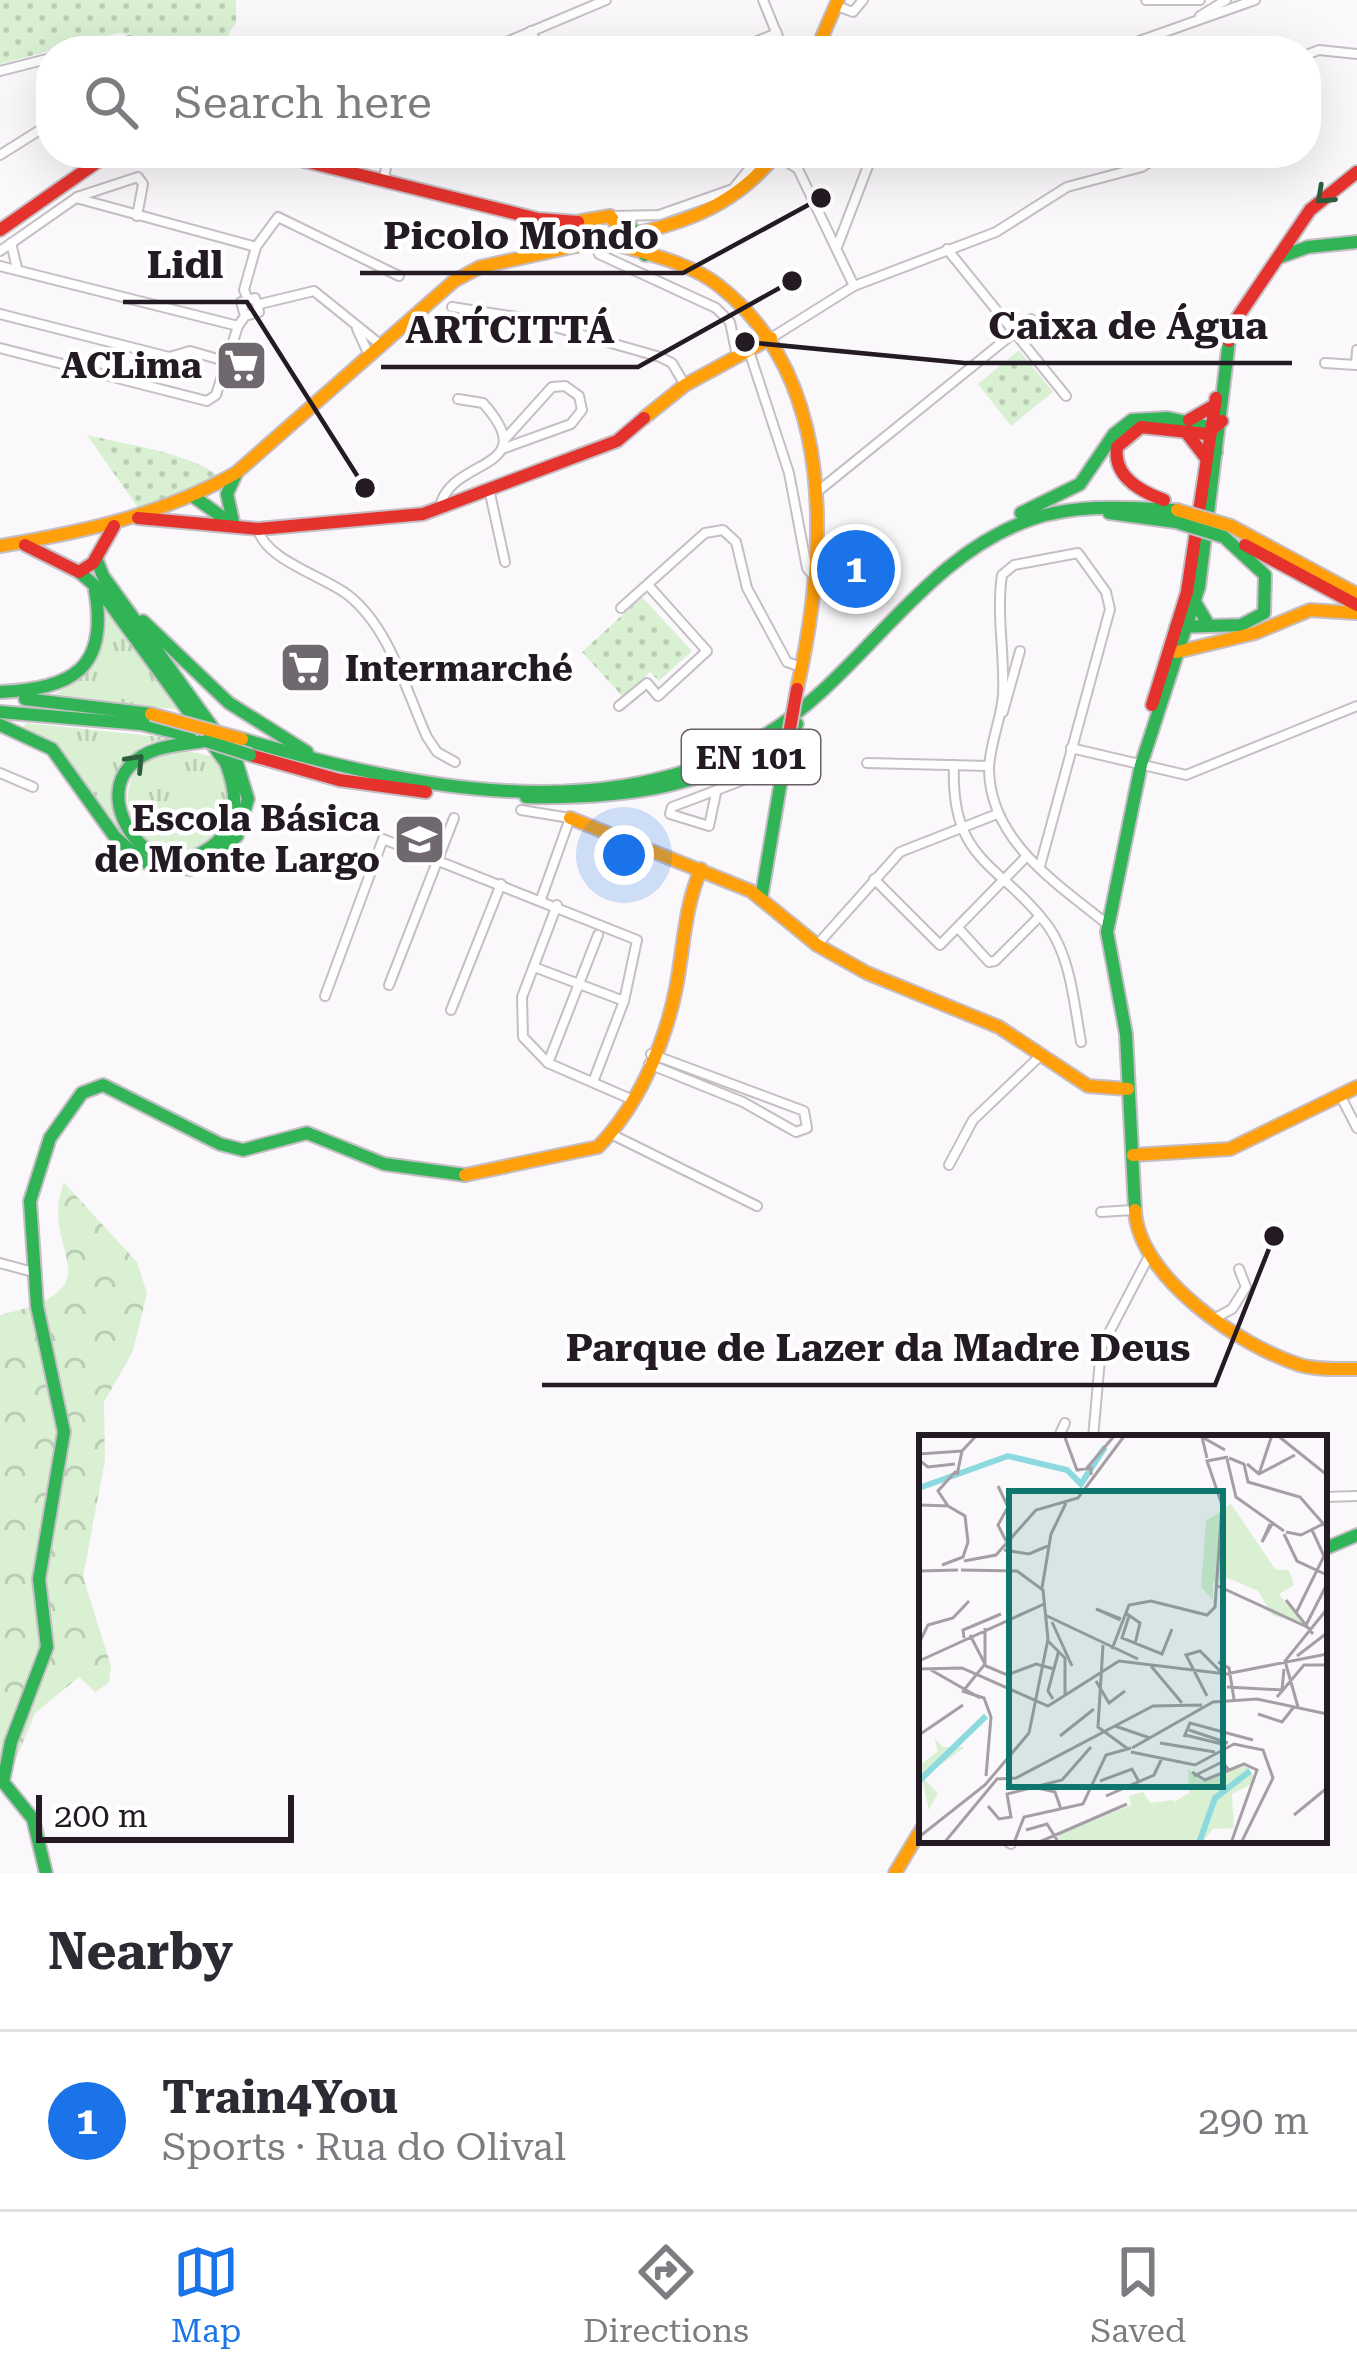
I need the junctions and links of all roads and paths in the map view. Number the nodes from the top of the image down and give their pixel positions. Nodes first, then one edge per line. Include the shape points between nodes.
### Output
1 (606, 0) edge
2 (763, 0) edge
3 (863, 0) edge
4 (1146, 0) edge
5 (1226, 0) edge
6 (1235, 0) edge
7 (1253, 1) edge
8 (836, 3) edge
9 (1210, 5) edge
10 (531, 31) junction
11 (777, 33) junction
12 (519, 36) edge
13 (533, 36) edge
14 (770, 36) edge
15 (778, 36) edge
16 (822, 36) edge
17 (1150, 36) edge
18 (1321, 50) edge
19 (1357, 54) edge
20 (36, 62) edge
21 (0, 71) edge
22 (36, 132) edge
23 (0, 155) edge
24 (89, 168) edge
25 (332, 168) edge
26 (386, 168) edge
27 (756, 168) edge
28 (762, 168) edge
29 (796, 168) edge
30 (867, 168) edge
31 (1138, 168) edge
32 (1357, 172) edge
33 (384, 181) junction
34 (76, 198) junction
35 (136, 216) junction
36 (538, 219) junction
37 (581, 221) junction
38 (628, 225) junction
39 (1299, 227) junction
40 (0, 230) edge
41 (561, 231) junction
42 (603, 240) junction
43 (1357, 242) edge
44 (11, 243) junction
45 (576, 246) junction
46 (256, 247) junction
47 (1309, 247) junction
48 (836, 248) junction
49 (947, 249) junction
50 (0, 251) edge
51 (546, 252) junction
52 (647, 258) junction
53 (1277, 259) junction
54 (0, 266) edge
55 (17, 268) junction
56 (399, 276) dead end
57 (854, 286) junction
58 (248, 297) junction
59 (260, 304) junction
60 (452, 307) dead end
61 (0, 314) edge
62 (245, 316) junction
63 (1031, 319) dead end
64 (238, 326) junction
65 (357, 328) junction
66 (1015, 332) junction
67 (771, 338) junction
68 (1228, 341) junction
69 (381, 345) junction
70 (0, 348) edge
71 (1357, 350) edge
72 (743, 354) junction
73 (369, 356) junction
74 (226, 361) junction
75 (1324, 363) dead end
76 (685, 385) junction
77 (1066, 396) dead end
78 (458, 399) dead end
79 (1215, 405) junction
80 (1222, 422) junction
81 (1185, 427) junction
82 (1210, 432) junction
83 (503, 444) junction
84 (1211, 455) junction
85 (236, 473) junction
86 (489, 489) junction
87 (815, 493) junction
88 (194, 497) junction
89 (440, 508) junction
90 (1177, 516) junction
91 (135, 518) junction
92 (116, 523) junction
93 (206, 525) junction
94 (234, 526) junction
95 (80, 530) junction
96 (258, 530) junction
97 (1227, 531) junction
98 (60, 537) junction
99 (18, 543) junction
100 (0, 546) edge
101 (96, 553) junction
102 (57, 562) junction
103 (505, 562) dead end
104 (79, 572) junction
105 (932, 578) junction
106 (817, 580) junction
107 (93, 585) junction
108 (648, 585) junction
109 (1357, 593) edge
110 (121, 599) junction
111 (1189, 604) junction
112 (621, 608) dead end
113 (1357, 609) edge
114 (1182, 625) junction
115 (1209, 630) junction
116 (1020, 651) dead end
117 (1177, 652) junction
118 (803, 667) junction
119 (0, 696) edge
120 (619, 706) dead end
121 (1357, 706) edge
122 (0, 712) edge
123 (1002, 713) junction
124 (0, 725) edge
125 (176, 736) junction
126 (1148, 742) junction
127 (1071, 748) junction
128 (785, 758) junction
129 (455, 762) dead end
130 (867, 763) dead end
131 (953, 765) junction
132 (1141, 765) junction
133 (989, 766) junction
134 (342, 769) junction
135 (0, 773) edge
136 (33, 787) dead end
137 (716, 794) junction
138 (520, 810) dead end
139 (997, 814) junction
140 (454, 818) dead end
141 (570, 818) junction
142 (962, 828) junction
143 (1027, 856) junction
144 (440, 860) junction
145 (1040, 866) junction
146 (701, 869) junction
147 (874, 879) junction
148 (1001, 883) junction
149 (501, 884) junction
150 (541, 899) junction
151 (761, 899) junction
152 (557, 905) junction
153 (1039, 917) junction
154 (1108, 925) junction
155 (959, 929) junction
156 (598, 935) dead end
157 (817, 946) junction
158 (534, 967) junction
159 (579, 984) junction
160 (389, 986) dead end
161 (325, 996) dead end
162 (624, 1001) junction
163 (451, 1010) dead end
164 (1081, 1042) dead end
165 (1039, 1057) junction
166 (649, 1059) junction
167 (548, 1064) junction
168 (593, 1082) junction
169 (1357, 1087) edge
170 (1128, 1089) junction
171 (1340, 1095) junction
172 (633, 1100) junction
173 (1357, 1128) edge
174 (613, 1135) junction
175 (1133, 1155) junction
176 (949, 1165) dead end
177 (758, 1206) dead end
178 (1135, 1210) junction
179 (1102, 1211) dead end
180 (1147, 1260) junction
181 (0, 1263) edge
182 (1239, 1269) dead end
183 (33, 1272) junction
184 (1219, 1316) junction
185 (1357, 1369) edge
186 (1065, 1423) dead end
187 (1059, 1435) edge
188 (1093, 1435) edge
189 (1357, 1496) edge
190 (1327, 1497) edge
191 (1357, 1535) edge
192 (1327, 1548) edge
193 (919, 1832) edge
194 (46, 1873) edge
195 (895, 1873) edge

1 - 10 street
2 - 11 street
3 - 8 street via 853,12
4 - 9 street
5 - 9 street
6 - 7 street
7 - 9 street
8 - 16 main road
9 - 17 street
10 - 12 street
10 - 13 street
11 - 14 street
11 - 15 street
18 - 19 street
20 - 21 street
22 - 23 street
24 - 40 main road
25 - 33 main road
26 - 33 street
27 - 38 street via 733,189
28 - 38 main road via 741,198 716,213
29 - 48 street
30 - 48 street
31 - 49 street via 1067,187 996,232
32 -> 39 main road via 1320,197
33 - 36 main road
34 - 35 street
34 - 35 street via 138,177
34 - 44 street
35 - 46 street
36 - 37 main road
36 - 41 main road
37 - 38 main road
37 - 41 main road
38 - 42 main road
38 - 52 main road
39 - 47 main road
39 - 53 main road
41 - 45 main road
41 - 51 main road
42 - 45 main road
42 - 52 main road
42 - 72 street via 599,254 716,308
43 - 47 main road
44 - 50 street
44 - 55 street
45 - 51 main road
46 - 56 street via 278,218
46 - 58 street
47 - 53 main road
48 - 57 street
49 - 57 street
49 - 66 street
51 - 69 main road via 454,281
52 - 67 main road via 715,282
53 - 68 main road
54 - 55 street
55 - 64 street
57 - 67 street
58 - 59 street
58 - 62 street via 241,302
59 - 62 street
59 - 65 street via 314,290
60 - 76 street via 660,357
61 - 74 street via 169,357 190,352
62 - 64 street
63 - 66 street
64 - 74 street
65 - 69 street
65 - 73 street
66 - 77 street
66 - 87 street
67 - 72 main road
67 - 87 main road via 792,377
68 - 79 main road
68 - 80 main road
69 - 73 main road
70 - 74 street via 207,401
71 - 75 street via 1356,365
72 - 76 main road
72 - 106 street via 789,472 807,568
73 - 85 main road
76 - 86 main road via 616,441
78 - 83 street via 483,403 504,429
79 - 81 main road
79 - 82 main road
80 - 82 main road
80 - 84 main road
81 - 82 main road
81 - 84 main road
81 - 90 main road via 1141,427 1115,452 1130,487
81 - 105 main road via 1151,417 1127,423 1080,484 969,541
82 - 84 main road
83 - 83 street via 572,424 582,410 579,396 552,387
83 - 89 street via 448,488
84 - 111 main road
85 - 88 main road
85 - 94 main road via 226,494
86 - 89 main road
86 - 103 street
87 - 106 main road
88 - 91 main road
88 - 93 main road
88 - 94 main road
89 - 96 main road
90 - 97 main road, EN 101, bridge
90 - 105 main road, EN 101 via 1104,503 1064,508 1000,531
90 - 125 main road, EN 101, bridge via 1085,514 1006,537 946,578 786,733 695,784 625,798 430,793 339,779
91 - 92 main road
91 - 93 main road
92 - 95 main road
92 - 101 main road
93 - 94 main road
94 - 96 main road
95 - 98 main road
95 - 101 main road
96 - 129 street via 268,548 365,610 427,737
97 - 109 main road, EN 101
97 - 113 main road, EN 101
97 - 115 main road via 1265,575 1268,601 1250,625
98 - 99 main road
98 - 102 main road
99 - 100 main road
99 - 102 main road
101 - 104 main road
101 - 110 main road
102 - 104 main road
104 - 107 main road
105 - 134 main road, EN 101 via 786,721 683,775 612,788 494,788
106 - 118 main road
107 - 119 main road via 102,628 86,667 58,687
107 -> 125 main road via 234,784 228,832 205,854 175,860 133,841 116,799 140,753
108 - 112 street
108 - 118 street via 705,533 723,530 736,542 742,576 787,662
108 - 120 street via 707,651 658,696 647,683
110 - 124 main road via 236,760 245,818 225,851 191,869 143,862 115,837 52,749
110 - 134 main road via 261,727
111 - 114 main road
111 - 115 main road
113 - 115 main road via 1315,608 1241,638
114 - 115 main road
114 - 117 main road
114 - 126 main road via 1155,686
115 - 117 main road
116 - 123 street
117 - 126 main road
118 - 128 main road, bridge
119 - 134 main road, EN 101, bridge via 151,714
121 - 132 street via 1195,773
122 - 125 main road
123 - 127 street via 1002,575 1014,565 1082,556 1110,609
123 - 133 street
126 - 132 main road
127 - 132 street
127 - 145 street
128 - 137 street
128 - 151 main road
130 - 131 street
131 - 133 street
131 - 142 street
132 - 154 main road
133 - 139 street
135 - 136 street
137 - 137 street via 672,807 670,814 709,826
138 - 141 street
139 - 142 street
139 - 143 street
140 - 144 street
141 - 146 main road
141 - 150 street
142 - 147 street via 900,852
142 - 148 street
143 - 145 street
143 - 148 street
144 - 149 street
144 - 160 street
144 - 161 street via 383,839
145 - 154 street
146 - 151 main road
146 - 166 main road via 681,920 676,991
147 - 155 street via 934,944
147 - 157 street
148 - 153 street
148 - 155 street
149 - 150 street
149 - 163 street
150 - 152 street
151 - 157 main road
152 - 158 street
152 - 162 street via 637,940
153 - 155 street via 989,962
153 - 164 street via 1063,955
154 - 170 main road
156 - 159 street
157 - 165 main road via 998,1027
158 - 159 street
158 - 167 street via 522,997 523,1037
159 - 162 street
159 - 167 street
162 - 168 street
165 - 170 main road via 1088,1086
165 - 176 street via 973,1120
166 - 166 street via 796,1132 807,1128 804,1111
166 - 172 main road
167 - 168 street
168 - 172 street
169 - 171 main road
170 - 175 main road
171 - 173 street
171 - 175 main road via 1230,1149
172 - 174 main road
174 - 177 street
174 - 183 main road via 578,1154 455,1178 384,1164 307,1133 243,1150 116,1089 91,1087 58,1125 36,1171
175 - 178 main road
178 - 179 street
178 - 180 main road
180 - 184 main road
180 - 188 street via 1102,1348
181 - 183 street
182 - 184 street via 1246,1287
183 - 194 main road via 64,1432 39,1579 47,1647 3,1782 33,1819
184 - 185 main road via 1297,1364
186 - 187 street
189 - 190 street
191 - 192 main road
193 - 195 main road

